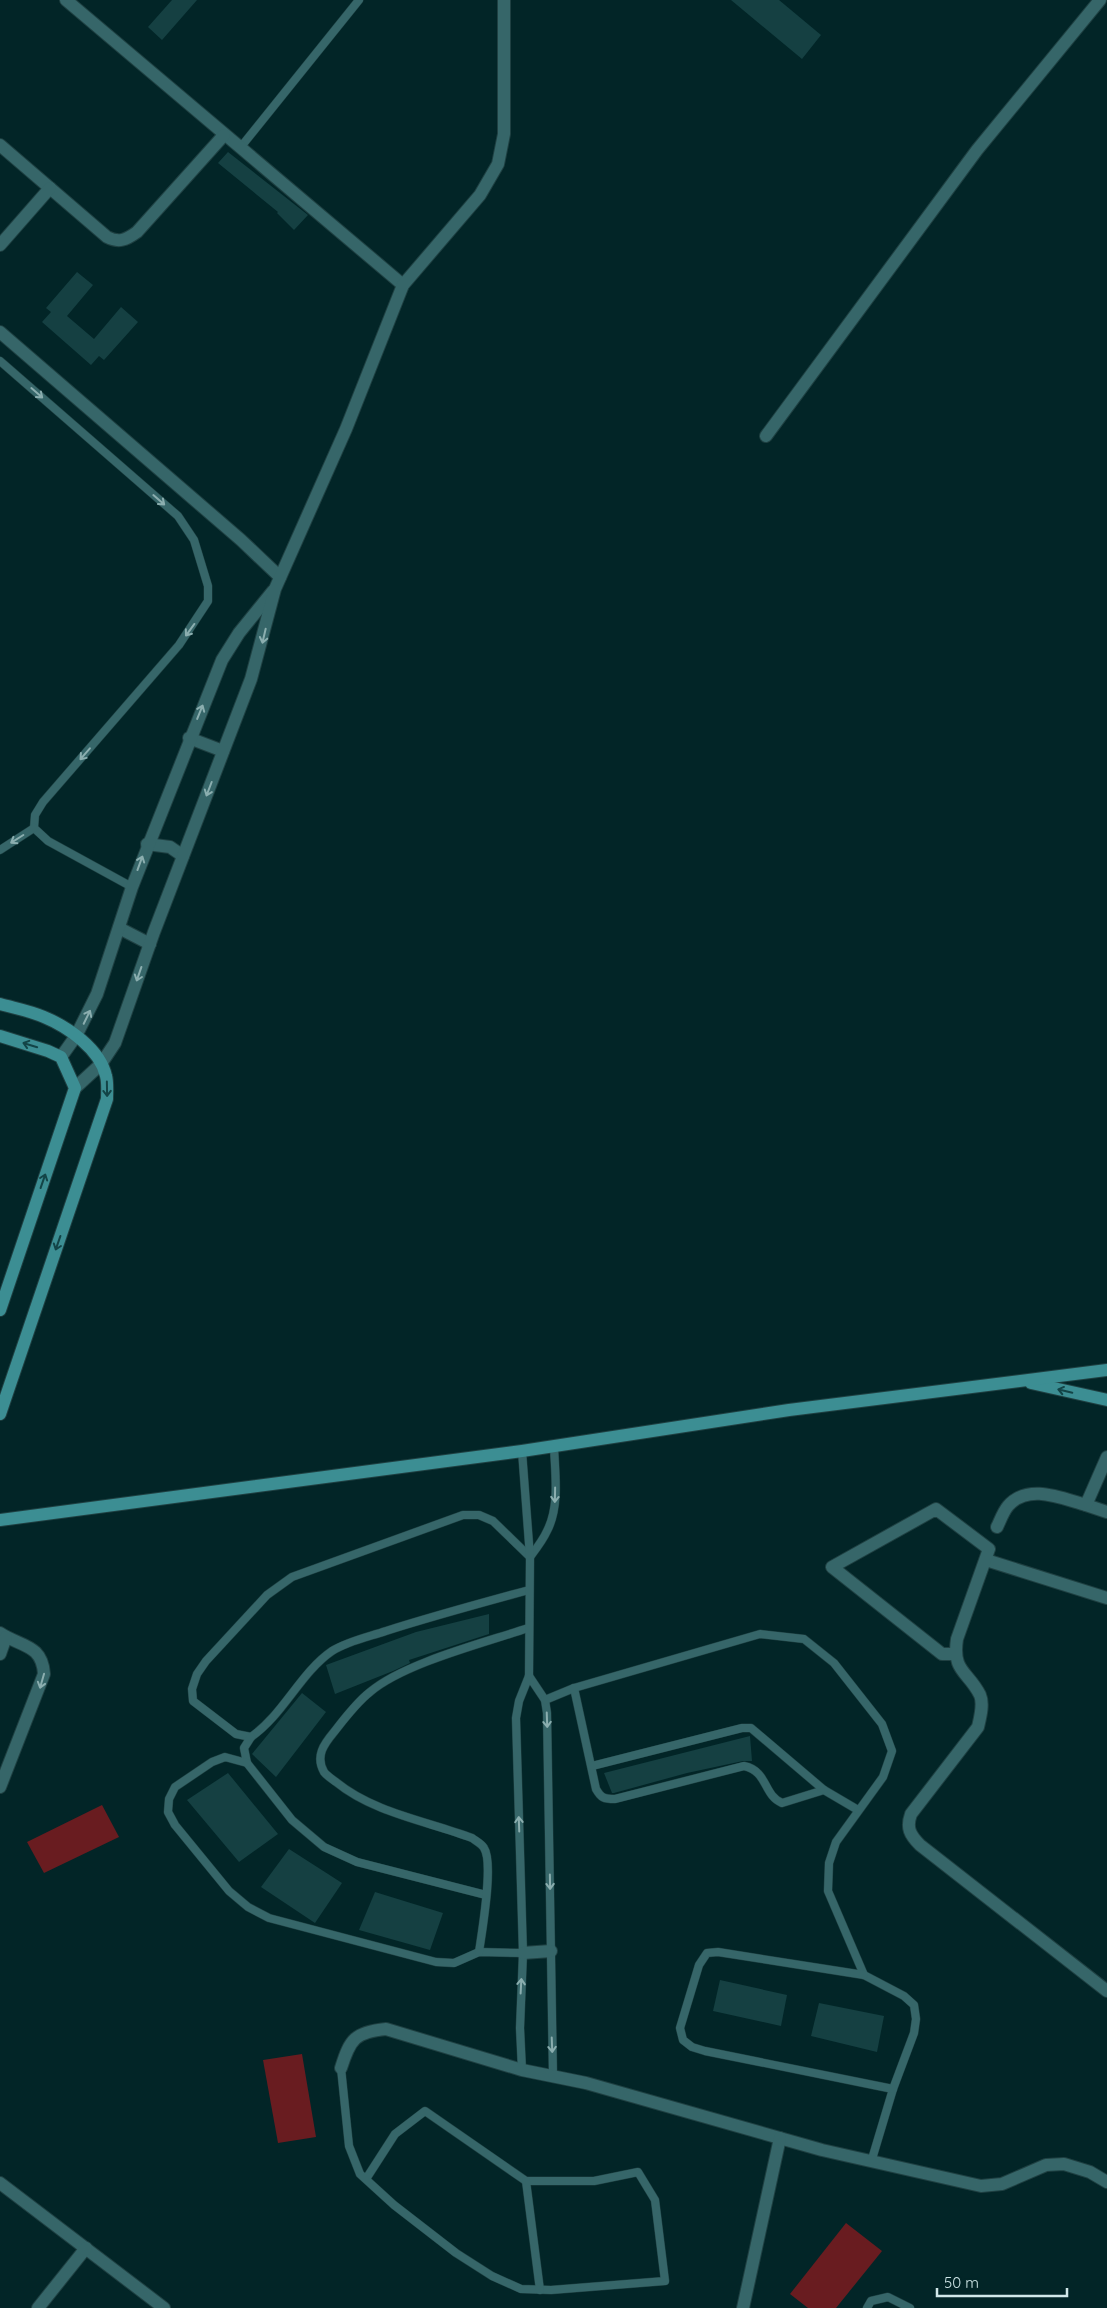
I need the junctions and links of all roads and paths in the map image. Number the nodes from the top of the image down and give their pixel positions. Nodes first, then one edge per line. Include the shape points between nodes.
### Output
1 (66, 0) edge
2 (359, 0) edge
3 (504, 0) edge
4 (1100, 0) edge
5 (224, 135) junction
6 (0, 145) edge
7 (240, 148) junction
8 (50, 188) junction
9 (0, 245) edge
10 (403, 285) junction
11 (0, 332) edge
12 (0, 361) edge
13 (766, 436) dead end
14 (278, 583) junction
15 (189, 738) junction
16 (224, 751) junction
17 (34, 828) junction
18 (148, 844) junction
19 (0, 850) edge
20 (183, 856) junction
21 (132, 886) junction
22 (119, 928) junction
23 (150, 944) junction
24 (0, 1004) edge
25 (0, 1036) edge
26 (76, 1036) junction
27 (60, 1057) junction
28 (101, 1064) junction
29 (75, 1088) junction
30 (0, 1310) edge
31 (1107, 1370) edge
32 (1023, 1381) junction
33 (1107, 1400) edge
34 (0, 1414) edge
35 (554, 1446) junction
36 (522, 1451) junction
37 (1107, 1457) edge
38 (1086, 1505) junction
39 (1107, 1512) edge
40 (0, 1520) edge
41 (997, 1527) dead end
42 (530, 1557) junction
43 (986, 1560) junction
44 (529, 1590) junction
45 (1107, 1598) edge
46 (528, 1628) junction
47 (3, 1635) edge
48 (0, 1654) edge
49 (955, 1654) junction
50 (529, 1676) junction
51 (574, 1688) junction
52 (545, 1700) junction
53 (251, 1737) junction
54 (247, 1763) junction
55 (592, 1766) junction
56 (0, 1787) edge
57 (824, 1790) junction
58 (858, 1810) junction
59 (486, 1895) junction
60 (551, 1951) junction
61 (479, 1952) junction
62 (523, 1953) junction
63 (864, 1975) junction
64 (1107, 1991) edge
65 (341, 2068) joint
66 (522, 2070) junction
67 (553, 2076) junction
68 (893, 2089) junction
69 (780, 2138) junction
70 (872, 2159) junction
71 (366, 2179) junction
72 (526, 2181) junction
73 (1107, 2182) edge
74 (0, 2183) edge
75 (86, 2248) junction
76 (540, 2290) junction
77 (38, 2308) edge
78 (164, 2308) edge
79 (743, 2308) edge
80 (867, 2308) edge
81 (910, 2308) edge

1 - 5 street
2 - 7 lane
3 - 10 street via 504,134 498,164 480,195
4 - 13 street via 978,150
5 - 7 street
5 - 8 street via 128,239 116,242 107,237
6 - 8 street
7 - 10 street
8 - 9 street
10 - 14 street via 346,429
11 - 14 street via 241,540
12 -> 17 lane via 178,516 194,540 208,586 208,601 190,630 43,802 35,815
15 -> 14 street via 222,660
14 -> 16 street via 251,679
15 - 16 street
15 - 18 street
16 -> 20 street
17 -> 19 lane
17 - 21 lane via 48,841
18 - 20 street via 170,847
21 -> 18 street
20 - 23 street
21 - 22 street
22 - 23 street
26 -> 22 street via 97,994
23 -> 28 street via 115,1043
24 - 26 street via 44,1017
27 -> 25 street
26 - 27 street
26 - 28 street via 93,1051
27 - 29 street
28 - 29 street
28 -> 34 street via 107,1077 107,1099
30 -> 29 street
31 - 32 street
33 -> 32 street
32 - 35 street via 789,1410
35 - 36 street
35 -> 42 lane via 556,1498 553,1518
36 - 40 street
36 - 42 lane
37 - 38 street
38 - 39 street
38 - 41 street via 1041,1493 1020,1496 1007,1507
42 - 44 lane
42 - 53 lane via 493,1521 479,1515 463,1515 292,1577 267,1595 206,1661 196,1674 192,1688 193,1701 236,1734
43 - 45 street
43 - 49 street via 957,1639
43 - 49 street via 989,1549 936,1509 832,1566 942,1654
44 - 46 lane
44 - 53 lane via 348,1643 318,1664 264,1728
46 - 50 lane
46 - 59 lane via 392,1678 370,1691 322,1746 320,1759 325,1773 349,1793 377,1807 472,1838 484,1847 488,1859
47 - 48 street
47 -> 56 street via 34,1649 43,1660 44,1674
49 - 64 street via 960,1668 981,1697 978,1727 911,1814 908,1824 911,1836
50 - 52 lane
62 -> 50 lane via 516,1718 518,1701
51 - 52 lane
51 - 55 lane
51 - 58 lane via 760,1634 804,1639 834,1662 882,1724 892,1751 883,1777
52 -> 60 lane
53 - 54 lane via 244,1748
54 - 59 lane via 292,1820 324,1847 357,1862
54 - 61 lane via 225,1757 212,1762 175,1787 169,1799 168,1812 175,1825 229,1892 269,1918 436,1962 454,1963
55 - 57 lane via 751,1728
55 - 57 lane via 596,1789 605,1799 744,1766 759,1773 775,1800 782,1803
57 - 58 lane
58 - 63 lane via 836,1842 829,1863 828,1891
59 - 61 lane
60 - 62 street
60 -> 67 lane
61 - 62 lane
66 -> 62 lane
63 - 68 lane via 904,1996 914,2005 914,2033
63 - 68 lane via 708,1953 698,1964 680,2028 683,2040 705,2051
65 - 66 street via 348,2046 366,2031 386,2029
65 - 71 lane via 349,2146 360,2174
66 - 67 street
67 - 69 street
68 - 70 lane
69 - 70 street
69 - 79 street
70 - 73 street via 981,2186 1002,2184 1046,2165 1064,2164 1090,2172
71 - 72 lane via 396,2134 425,2112
71 - 76 lane via 402,2211 492,2276 521,2289
72 - 76 lane
72 - 76 lane via 594,2181 638,2172 655,2200 664,2281
74 - 75 street
75 - 77 street
75 - 78 street
80 - 81 lane via 871,2301 888,2297

